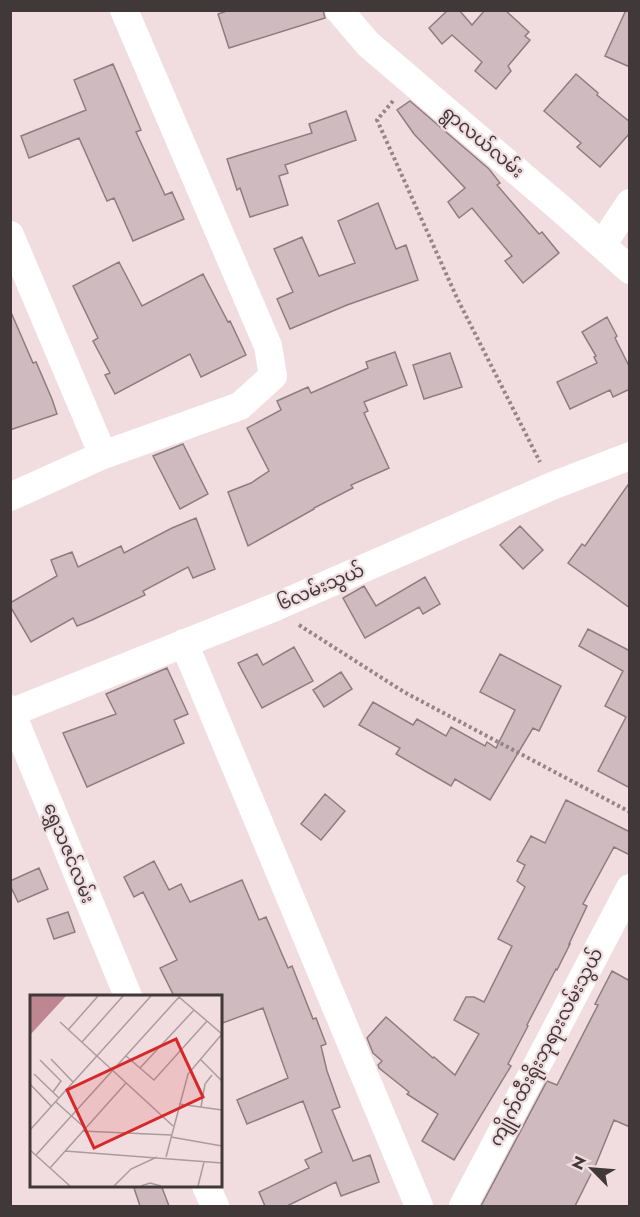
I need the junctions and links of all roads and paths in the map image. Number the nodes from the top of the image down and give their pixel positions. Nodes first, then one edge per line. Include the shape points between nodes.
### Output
1 (124, 10) edge
2 (339, 10) edge
3 (411, 81) junction
4 (630, 203) edge
5 (10, 235) edge
6 (602, 245) junction
7 (630, 270) edge
8 (103, 455) junction
9 (630, 456) edge
10 (552, 486) junction
11 (10, 497) edge
12 (273, 608) junction
13 (184, 643) junction
14 (11, 712) edge
15 (630, 812) edge
16 (630, 888) edge
17 (128, 995) edge
18 (207, 1187) edge
19 (215, 1206) edge
20 (419, 1206) edge
21 (463, 1206) edge

1 - 8 street via 268,346 273,376 240,406
2 - 3 street, ရွာလယ်လမ်း via 368,44
3 - 6 street, ရွာလယ်လမ်း
3 - 10 path via 377,120 457,298
4 - 6 street
5 - 8 street
6 - 7 street, ရွာလယ်လမ်း
8 - 11 street
9 - 10 street, ၆လမ်းသွယ်
10 - 12 street, ၆လမ်းသွယ်
12 - 13 street, ၆လမ်းသွယ်
12 - 15 path via 404,692
13 - 14 street, ၆လမ်းသွယ်
13 - 20 street
14 - 17 street, ရွှေသဇင်လမ်း
16 - 21 street, ကျိုက်ထီးရိုးဘုရားလမ်းသွယ်
18 - 19 street

